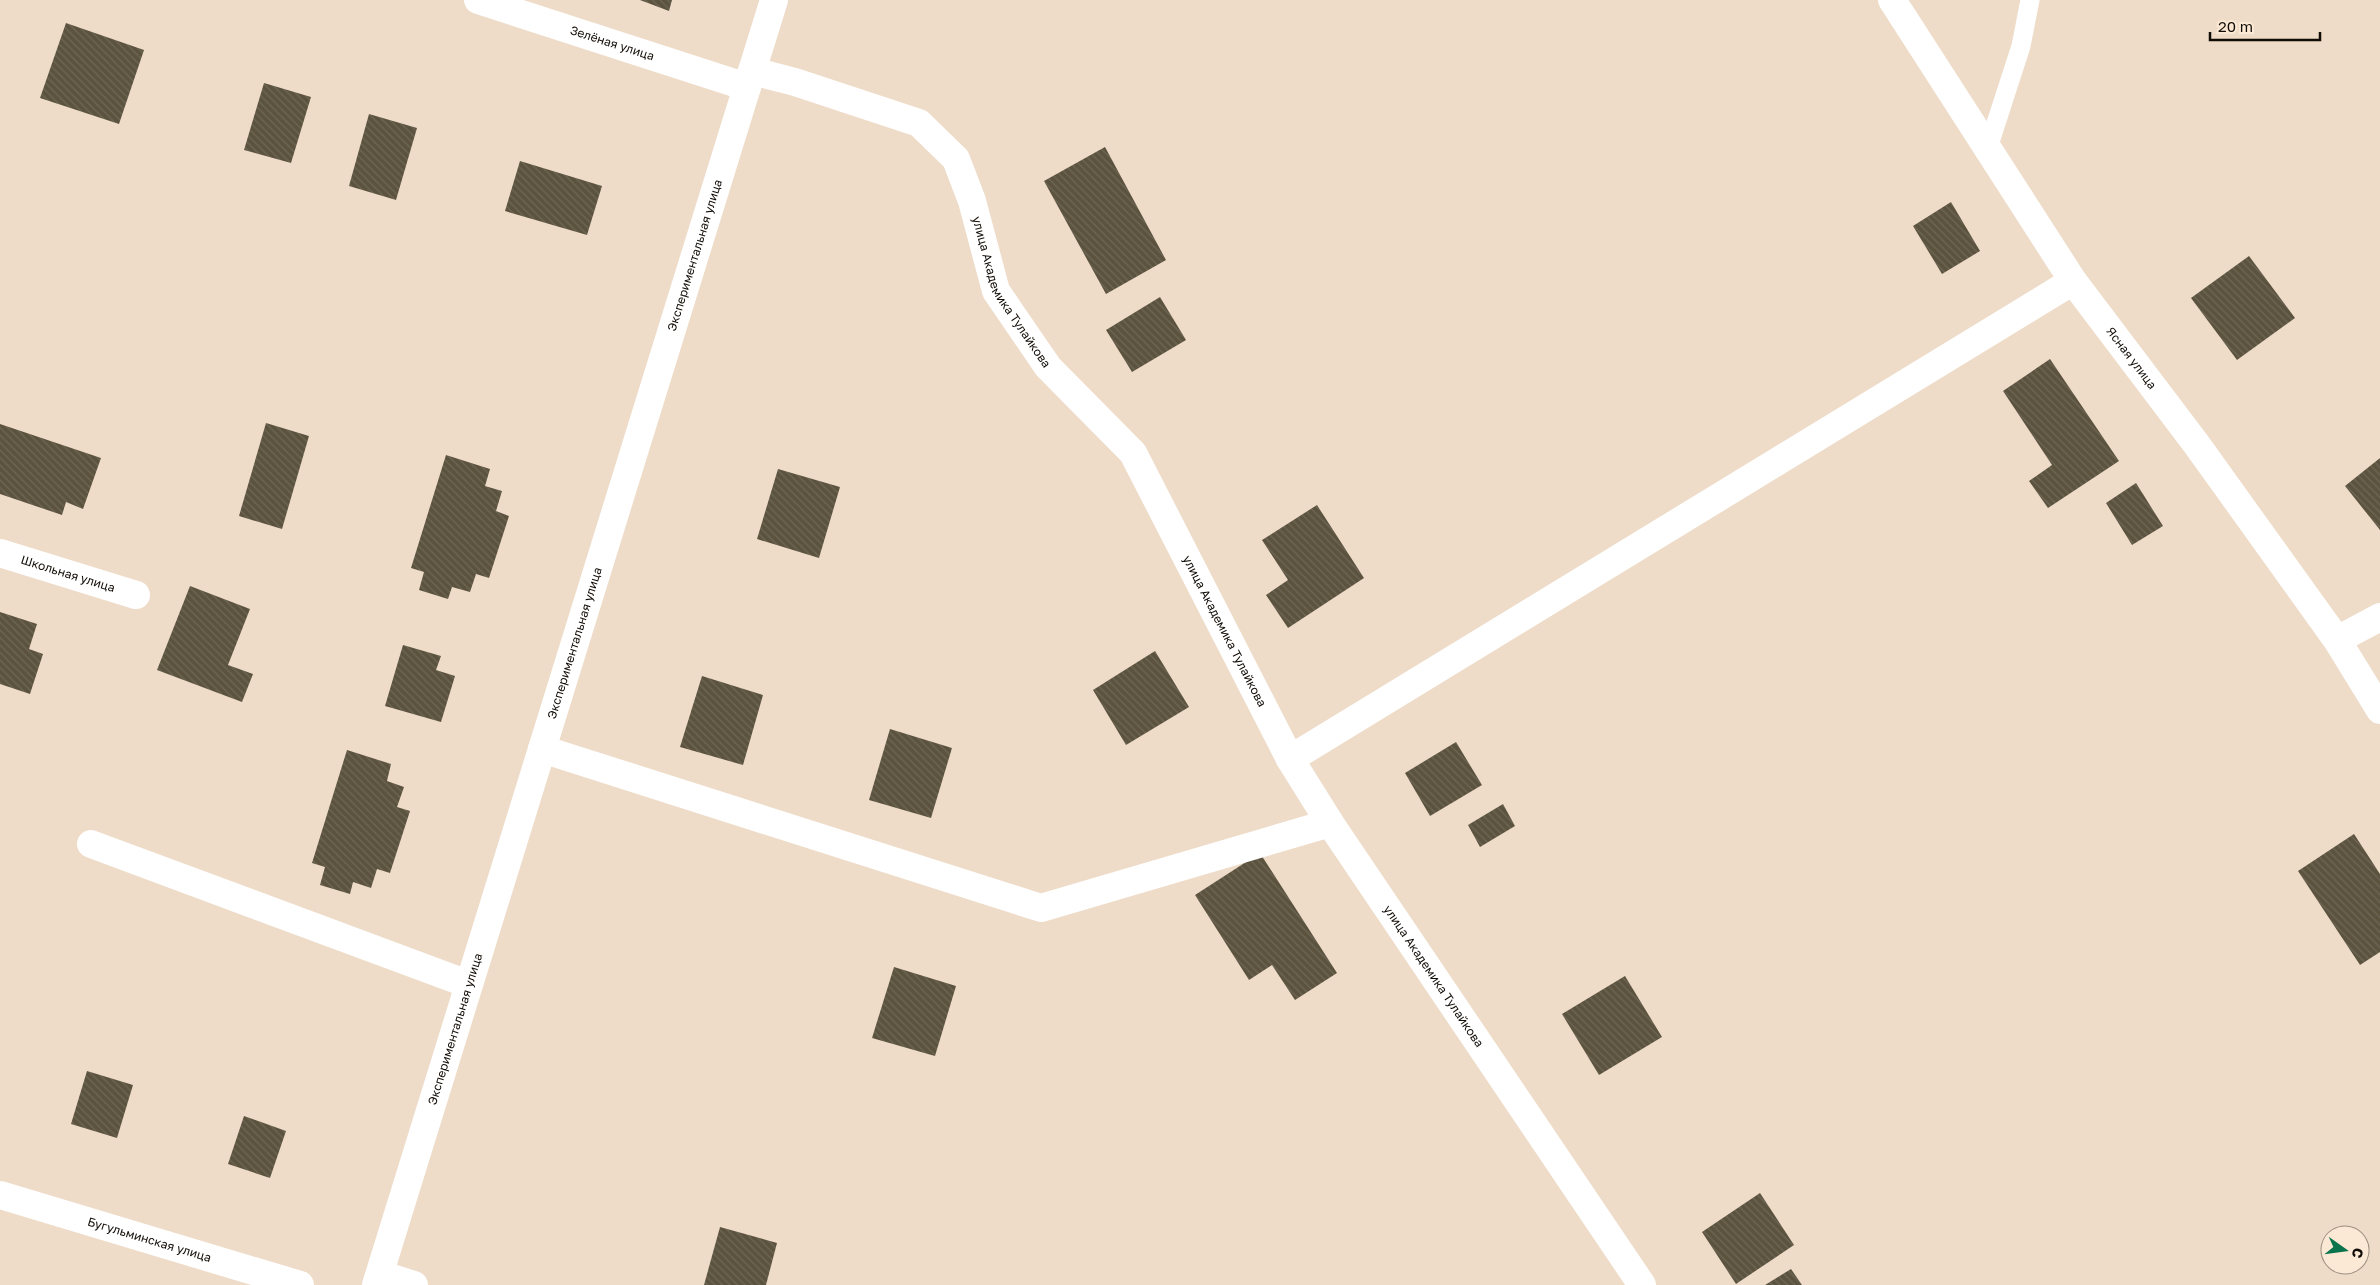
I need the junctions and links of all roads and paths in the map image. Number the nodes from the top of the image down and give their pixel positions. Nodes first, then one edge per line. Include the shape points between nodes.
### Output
1 (478, 0) edge
2 (774, 0) edge
3 (1892, 0) edge
4 (2030, 0) edge
5 (750, 79) junction
6 (1988, 148) junction
7 (2074, 281) junction
8 (0, 553) edge
9 (136, 594) dead end
10 (2380, 616) edge
11 (2337, 640) junction
12 (2380, 710) edge
13 (542, 749) junction
14 (1290, 759) junction
15 (1330, 823) junction
16 (90, 844) dead end
17 (468, 984) junction
18 (0, 1195) edge
19 (378, 1279) edge
20 (300, 1285) edge
21 (414, 1285) edge
22 (1642, 1285) edge

1 - 5 street, Зелёная улица
2 - 5 street, Экспериментальная улица
3 - 6 street, Ясная улица
4 - 6 lane via 2021,46
5 - 13 street, Экспериментальная улица
5 - 14 street, улица Академика Тулайкова via 794,82 919,123 956,159 972,201 996,291 1048,368 1133,453
6 - 7 street, Ясная улица
7 - 11 street, Ясная улица
7 - 14 street
8 - 9 street, Школьная улица
10 - 11 street
11 - 12 street, Ясная улица
13 - 15 street via 1041,908
13 - 17 street, Экспериментальная улица
14 - 15 street, улица Академика Тулайкова
15 - 22 street, улица Академика Тулайкова
16 - 17 street
17 - 19 street, Экспериментальная улица
18 - 20 street, Бугульминская улица
19 - 21 street

